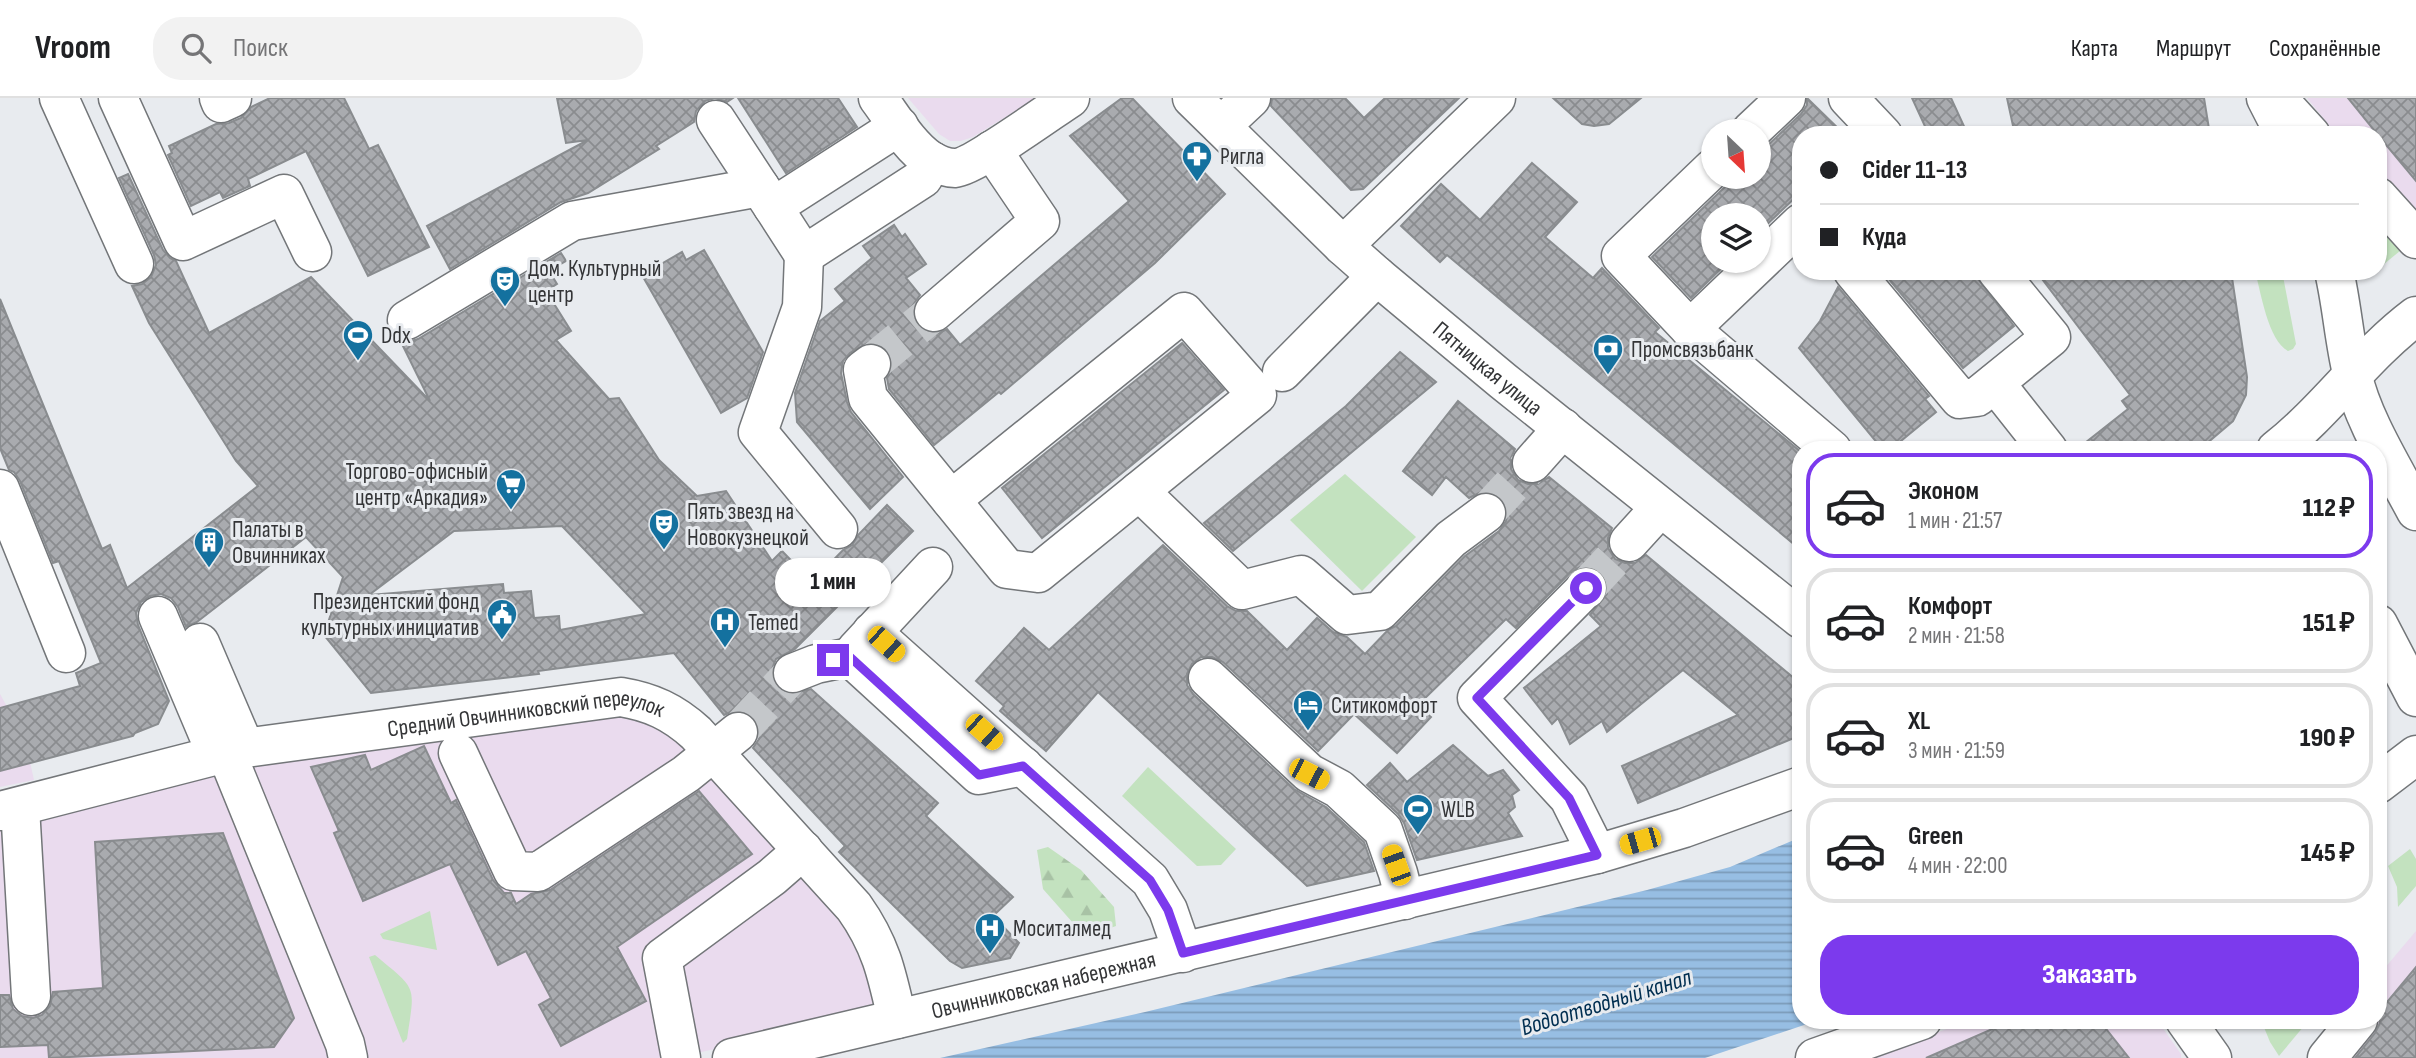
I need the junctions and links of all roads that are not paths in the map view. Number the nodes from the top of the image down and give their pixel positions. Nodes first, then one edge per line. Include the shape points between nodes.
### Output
1 (58, 98) edge
2 (86, 98) edge
3 (118, 98) edge
4 (219, 98) edge
5 (232, 98) edge
6 (1070, 98) edge
7 (1192, 98) edge
8 (1251, 98) edge
9 (1496, 98) edge
10 (1786, 98) edge
11 (1848, 98) edge
12 (2266, 98) edge
13 (2277, 98) edge
14 (889, 112) edge
15 (1764, 119) edge
16 (716, 120) dead end
17 (1874, 126) edge
18 (2281, 126) edge
19 (2303, 126) edge
20 (1221, 127) junction
21 (992, 149) junction
22 (932, 161) junction
23 (1701, 180) edge
24 (767, 197) junction
25 (2387, 207) edge
26 (1792, 232) edge
27 (2416, 239) edge
28 (1343, 246) junction
29 (312, 251) dead end
30 (804, 255) junction
31 (1377, 276) junction
32 (1861, 280) edge
33 (2004, 280) edge
34 (2336, 280) edge
35 (933, 312) tunnel mouth
36 (2416, 316) edge
37 (407, 320) dead end
38 (1690, 329) junction
39 (871, 364) tunnel mouth
40 (1282, 372) dead end
41 (2352, 374) junction
42 (1995, 383) junction
43 (1563, 428) junction
44 (1821, 441) edge
45 (2040, 441) edge
46 (2293, 441) edge
47 (2379, 441) edge
48 (2387, 456) edge
49 (1532, 463) tunnel mouth
50 (0, 489) edge
51 (1139, 491) junction
52 (951, 500) junction
53 (1660, 508) junction
54 (2416, 511) edge
55 (1486, 513) tunnel mouth
56 (838, 529) dead end
57 (1629, 542) tunnel mouth
58 (933, 567) dead end
59 (1586, 588) tunnel mouth
60 (1792, 613) edge
61 (158, 616) dead end
62 (2387, 641) edge
63 (200, 643) dead end
64 (861, 645) junction
65 (66, 653) dead end
66 (793, 673) tunnel mouth
67 (1208, 678) dead end
68 (2416, 696) edge
69 (726, 742) junction
70 (229, 751) junction
71 (458, 753) dead end
72 (2416, 755) edge
73 (2387, 777) edge
74 (1792, 789) edge
75 (10, 809) edge
76 (803, 850) junction
77 (1597, 855) junction
78 (1405, 900) junction
79 (1183, 953) junction
80 (31, 996) dead end
81 (897, 1019) junction
82 (1897, 1029) edge
83 (2191, 1029) edge
84 (2351, 1029) edge
85 (348, 1058) edge
86 (681, 1058) edge
87 (732, 1058) edge
88 (1815, 1058) edge
89 (2212, 1058) edge
90 (2328, 1058) edge

1 - 2 street via 146,259
3 - 29 street via 183,241 284,194
4 - 5 street via 221,103
6 - 21 street
7 - 20 street, Пятницкая улица
8 - 20 street
9 - 28 street
10 - 15 street
11 - 17 street
12 - 18 street
13 - 19 street
14 - 22 street
14 - 24 street
16 - 24 street
20 - 28 street, Пятницкая улица
21 - 22 street via 957,168
21 - 35 street via 1040,221
22 - 30 street via 923,178
23 - 38 street via 1621,257
24 - 30 street
24 - 37 street via 572,221
25 - 27 street
26 - 38 street
28 - 31 street, Пятницкая улица
30 - 56 street via 802,307 758,432
31 - 40 street
31 - 43 street, Пятницкая улица
32 - 42 street via 1960,399 1977,397
33 - 42 street via 2051,337
34 - 41 street
36 - 41 street
38 - 44 street
39 - 52 street via 863,370 868,398
41 - 46 street
41 - 47 street
42 - 45 street
43 - 49 street
43 - 53 street, Пятницкая улица
48 - 54 street
50 - 65 street
51 - 52 street via 1038,573 1007,569
51 - 52 street via 1257,395 1184,312
51 - 55 street via 1242,590 1301,575 1347,615 1380,611 1451,539
53 - 57 street
53 - 60 street, Пятницкая улица
58 - 64 street
59 - 77 street via 1477,698 1569,798
61 - 70 street
62 - 68 street
63 - 70 street
64 - 66 street
64 - 79 street via 979,775 1023,766 1150,880 1168,910
67 - 78 street via 1309,774 1339,789 1383,830
69 - 70 street, Средний Овчинниковский переулок via 647,701 621,697
69 - 71 street via 538,872 513,871
69 - 76 street, Средний Овчинниковский переулок
70 - 75 street, Средний Овчинниковский переулок
70 - 85 street
72 - 73 street
74 - 77 street, Овчинниковская набережная
75 - 80 street
76 - 81 street, Средний Овчинниковский переулок via 870,929 881,953
76 - 86 street via 662,958
77 - 78 street, Овчинниковская набережная
78 - 79 street, Овчинниковская набережная
79 - 81 street, Овчинниковская набережная
81 - 87 street, Овчинниковская набережная
82 - 88 street
83 - 89 street
84 - 90 street

